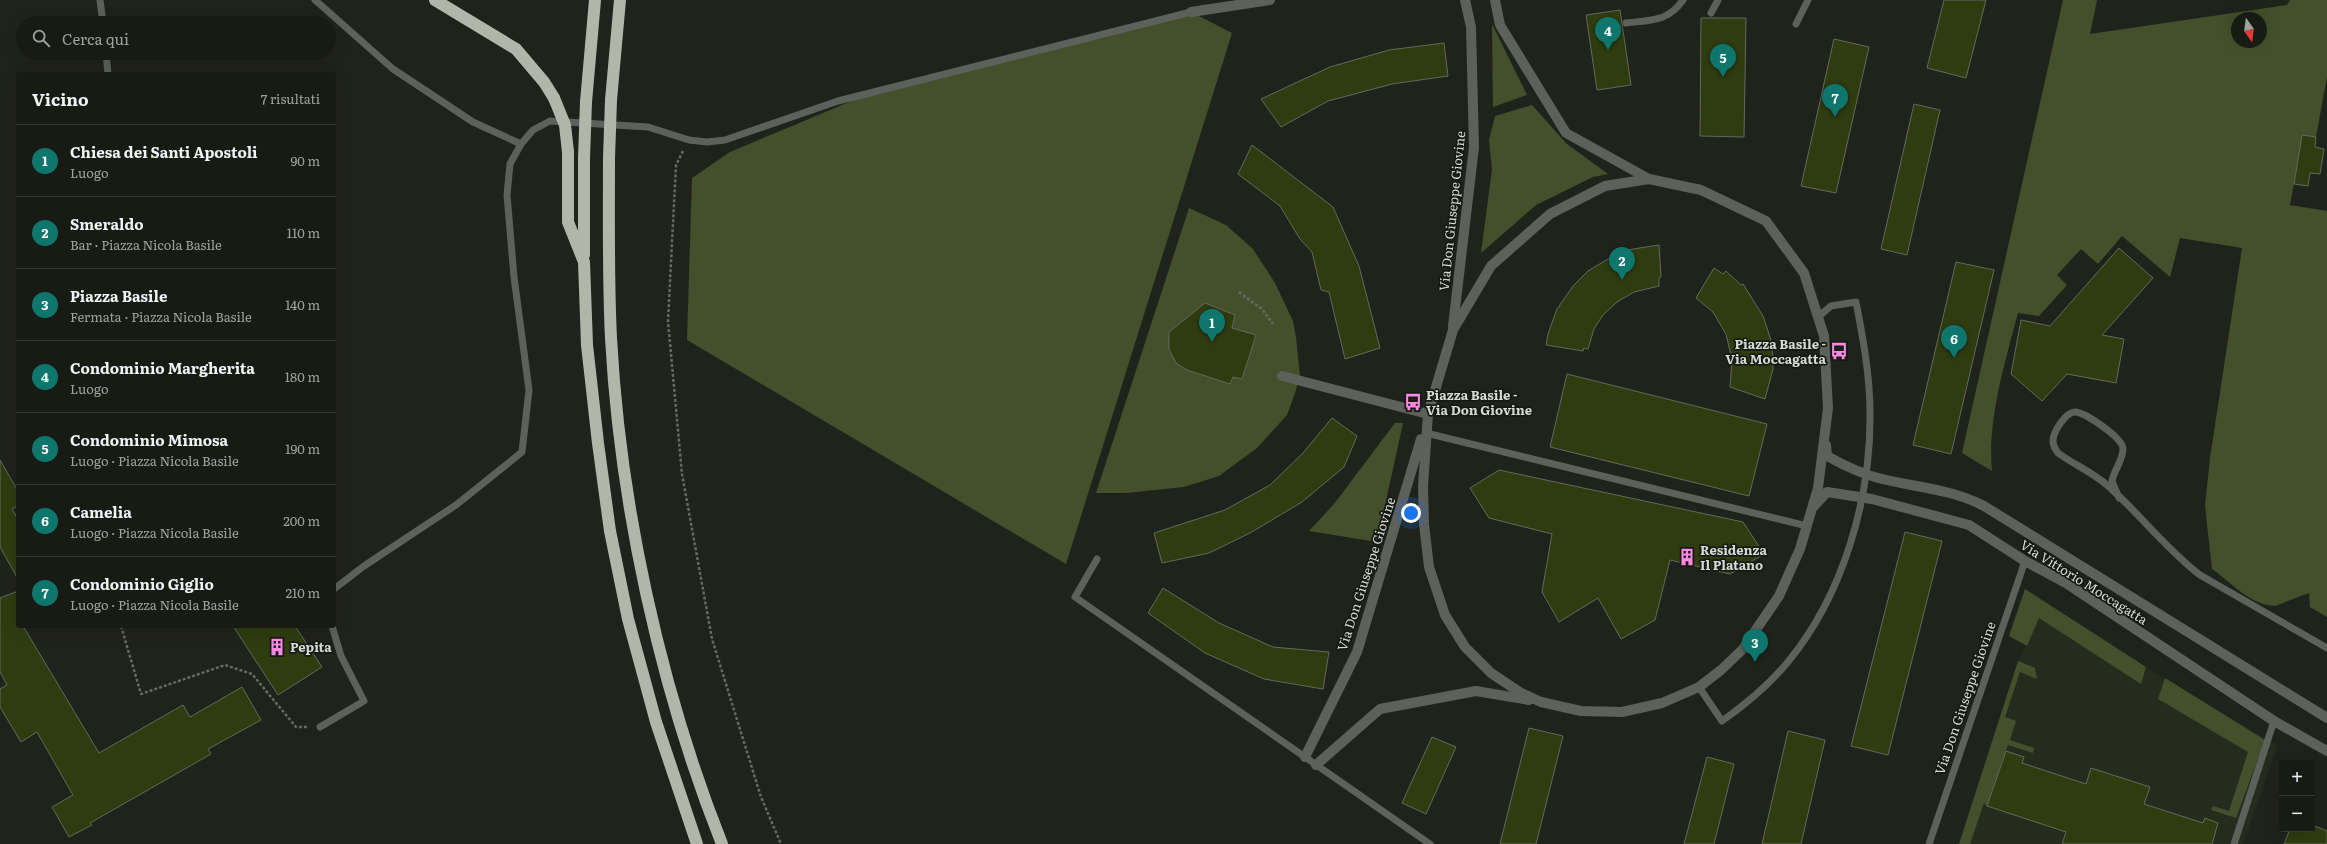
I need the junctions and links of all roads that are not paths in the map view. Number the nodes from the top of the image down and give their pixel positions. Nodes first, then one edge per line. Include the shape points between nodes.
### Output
1 (100, 0) edge
2 (315, 0) edge
3 (435, 0) edge
4 (595, 0) edge
5 (620, 0) edge
6 (1270, 0) edge
7 (1466, 0) edge
8 (1495, 0) edge
9 (1683, 0) edge
10 (1718, 0) edge
11 (1808, 0) edge
12 (1191, 12) joint
13 (1711, 13) dead end
14 (102, 16) edge
15 (333, 16) edge
16 (336, 19) edge
17 (1626, 23) dead end
18 (1796, 24) dead end
19 (107, 60) edge
20 (108, 72) edge
21 (521, 144) junction
22 (1649, 179) junction
23 (584, 262) junction
24 (1818, 317) junction
25 (1453, 330) junction
26 (1282, 376) dead end
27 (1428, 414) junction
28 (1426, 433) junction
29 (1824, 436) junction
30 (1866, 474) junction
31 (1862, 497) junction
32 (2119, 498) junction
33 (1811, 508) junction
34 (1807, 526) junction
35 (1097, 559) dead end
36 (2025, 561) junction
37 (336, 587) edge
38 (333, 628) edge
39 (2327, 648) edge
40 (1699, 687) junction
41 (1541, 702) junction
42 (2327, 718) edge
43 (2274, 720) junction
44 (320, 727) road end
45 (2327, 751) edge
46 (1305, 757) junction
47 (1316, 765) junction
48 (697, 844) edge
49 (722, 844) edge
50 (1430, 844) edge
51 (1929, 844) edge
52 (2234, 844) edge

1 - 14 lane
2 - 15 lane
3 - 23 highway, bridge via 516,49 554,98 564,125 568,152 568,222
4 - 23 highway, bridge via 586,102
5 - 49 highway, bridge via 611,100 608,258 611,340 621,438 633,525 651,612 678,714
6 - 12 street
7 - 25 street, Via Don Giuseppe Giovine via 1472,27 1474,147
8 - 22 street via 1500,25 1566,133
9 - 17 lane via 1676,11 1662,18
10 - 13 lane
11 - 18 lane
12 - 21 lane via 838,101 725,140 689,140 648,127 550,122 533,130
16 - 21 lane via 393,69 473,122
19 - 20 lane
21 - 37 lane via 510,164 507,195 514,277 529,390 522,452 456,505
22 - 24 street via 1701,190 1766,221 1804,272
22 - 25 street via 1604,186 1550,214 1491,266
23 - 48 highway via 587,345 610,531 628,619 656,722
24 - 29 street via 1824,336 1828,408
24 - 30 lane via 1831,306 1856,302 1862,333 1870,413
25 - 27 street
26 - 27 street
27 - 28 street
27 - 46 street, Via Don Giuseppe Giovine via 1387,559 1357,652
28 - 34 lane
28 - 41 street via 1424,524 1429,567 1445,615 1465,647 1478,662 1506,684
29 - 30 street, Via Vittorio Moccagatta via 1827,456
29 - 33 street via 1818,488
30 - 31 lane
30 - 42 street, Via Vittorio Moccagatta via 1961,497 1984,506
31 - 33 street, Via Vittorio Moccagatta via 1827,492
31 - 36 street, Via Vittorio Moccagatta via 1961,522
31 - 40 lane via 1854,531 1826,602 1787,663 1757,695 1722,722
32 - 32 lane via 2112,481 2122,453 2121,442 2116,436 2076,412 2070,413 2054,436 2055,449 2101,480
32 - 39 lane via 2200,575
33 - 34 street
34 - 40 street via 1786,584 1758,630 1733,660
35 - 46 lane via 1075,597
36 - 43 street, Via Vittorio Moccagatta via 2066,583
36 - 51 lane, Via Don Giuseppe Giovine
38 - 44 lane via 340,656 364,701
40 - 41 street via 1662,703 1622,712 1581,711
41 - 47 street via 1476,691 1380,709
43 - 45 street, Via Vittorio Moccagatta
43 - 52 lane
46 - 47 lane
47 - 50 lane

